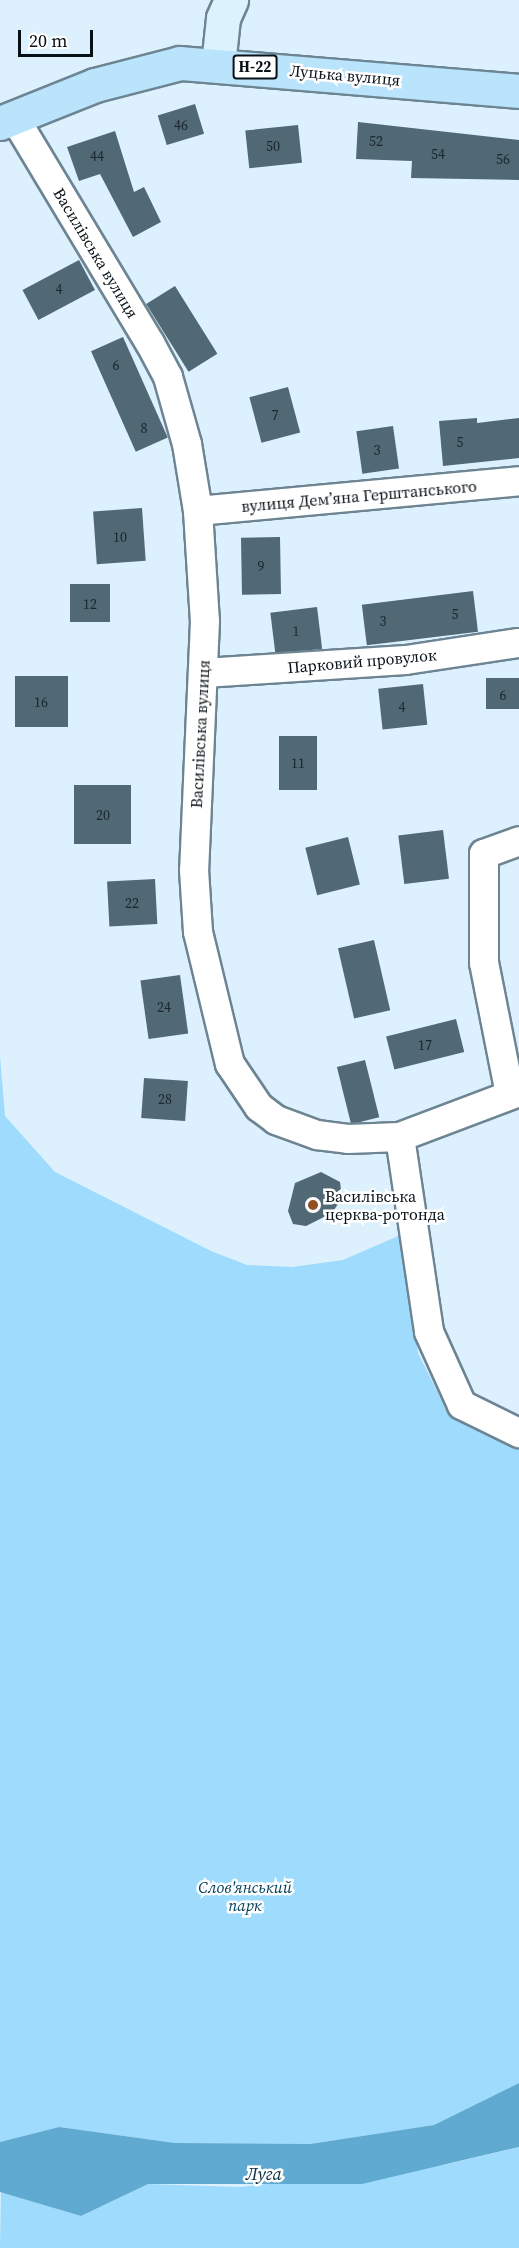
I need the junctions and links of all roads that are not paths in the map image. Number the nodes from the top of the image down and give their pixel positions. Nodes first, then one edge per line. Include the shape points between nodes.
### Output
1 (231, 0) edge
2 (218, 65) junction
3 (519, 91) edge
4 (7, 120) edge
5 (519, 481) edge
6 (198, 511) junction
7 (519, 643) edge
8 (204, 673) junction
9 (519, 841) edge
10 (515, 1093) edge
11 (400, 1137) junction
12 (519, 1432) edge

1 - 2 street via 223,18
2 - 3 main road, Луцька вулиця / Н-22
2 - 4 main road, Луцька вулиця / Н-22 via 180,63
4 - 6 street, Василівська вулиця via 168,377 188,444
5 - 6 street, вулиця Демʼяна Герштанського
6 - 8 street, Василівська вулиця
7 - 8 street, Парковий провулок via 406,660
8 - 11 street, Василівська вулиця via 194,870 198,932 230,1064 259,1107 295,1129 348,1139
9 - 10 street via 484,854 484,963
10 - 11 street, Василівська вулиця
11 - 12 street via 429,1332 462,1405

